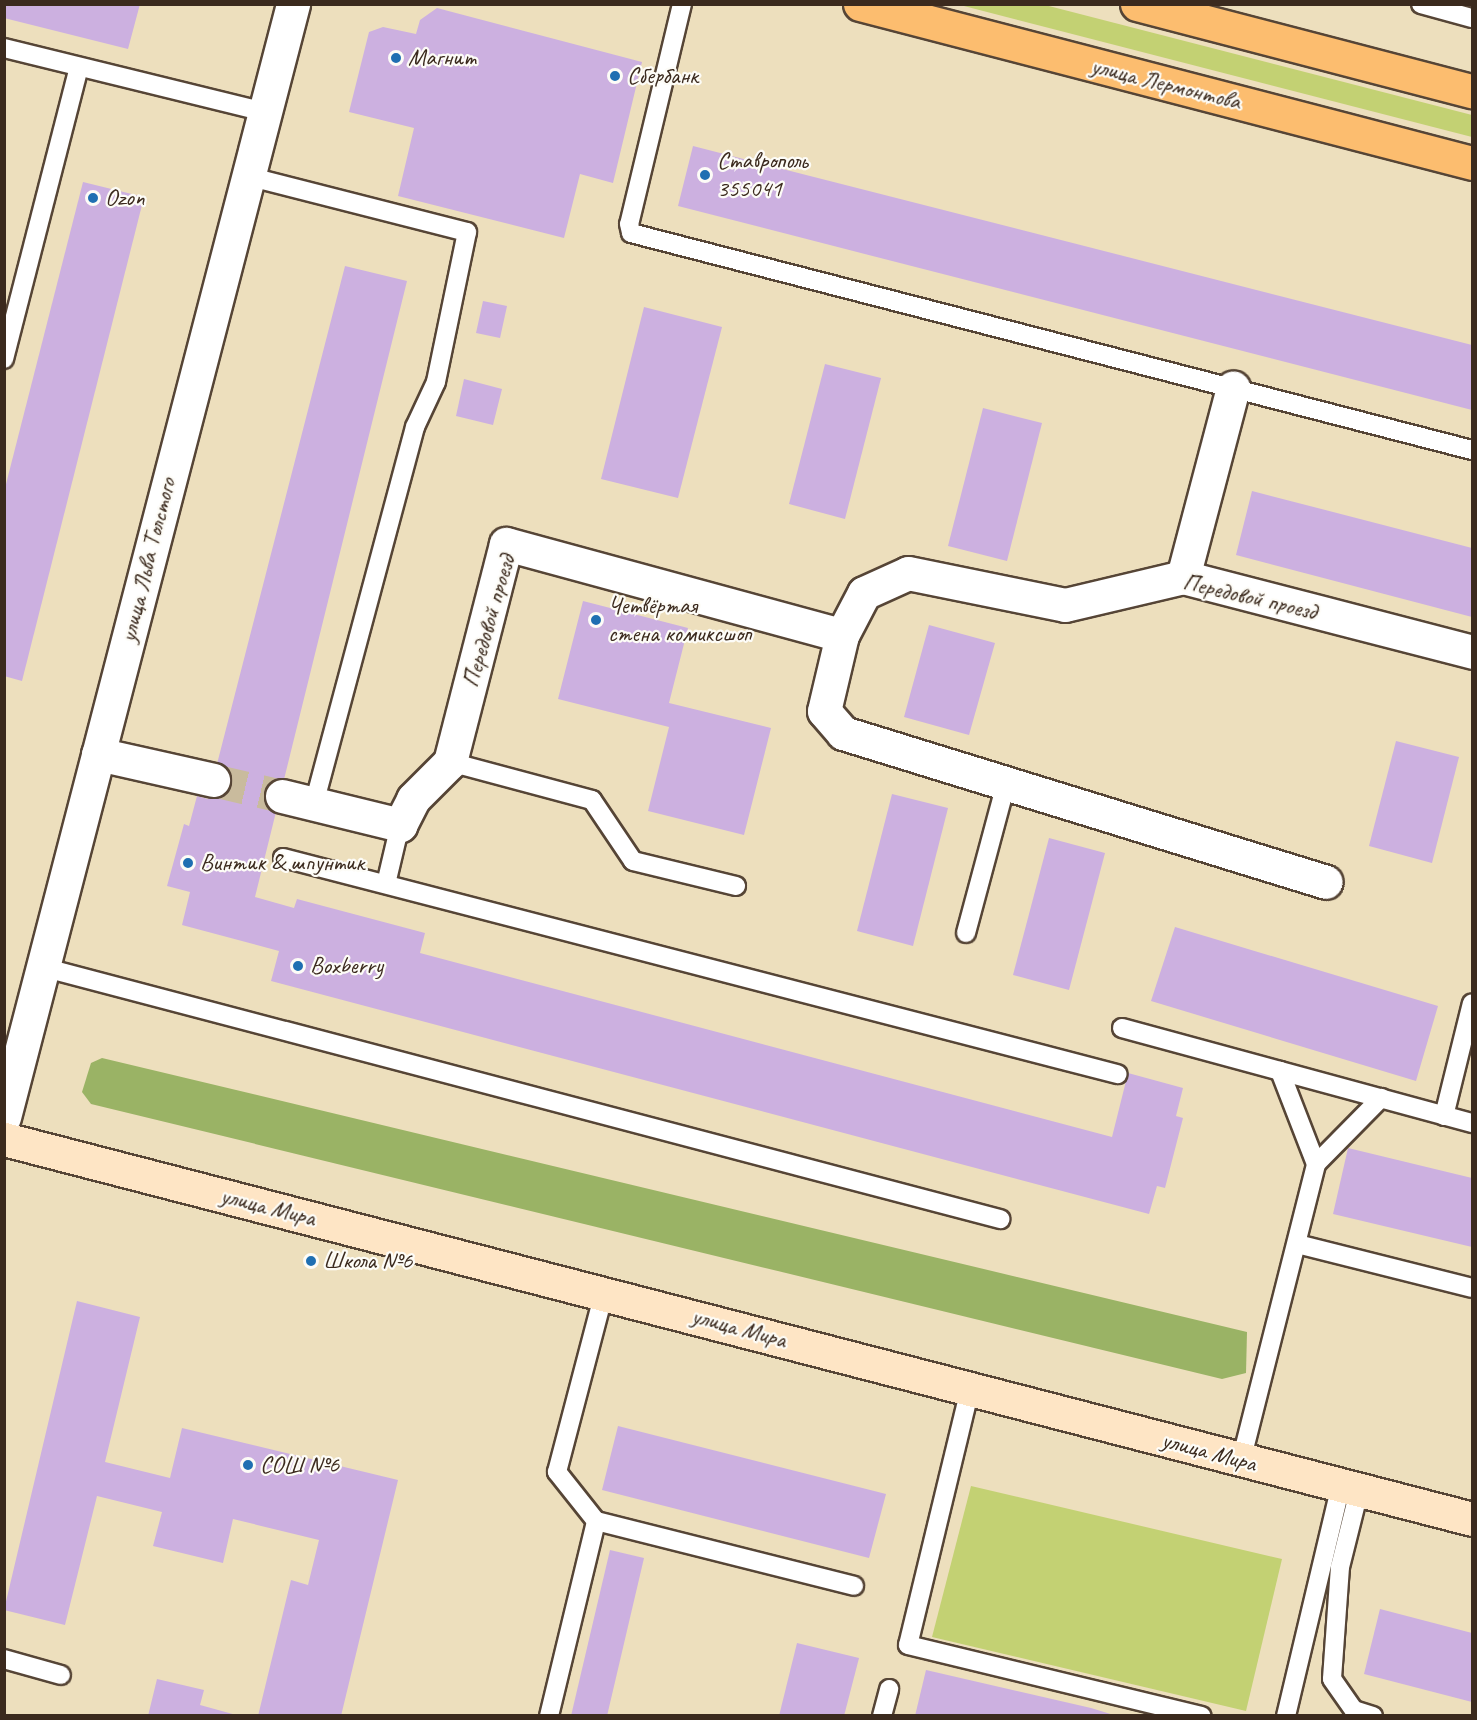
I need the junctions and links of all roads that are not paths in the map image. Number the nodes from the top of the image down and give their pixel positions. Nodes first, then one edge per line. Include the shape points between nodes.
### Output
1 (293, 4) edge
2 (682, 4) edge
3 (860, 4) edge
4 (1137, 4) edge
5 (1421, 4) edge
6 (1473, 18) edge
7 (4, 48) edge
8 (79, 67) junction
9 (1473, 91) edge
10 (265, 112) junction
11 (1473, 163) edge
12 (247, 176) junction
13 (4, 359) edge
14 (1233, 388) junction
15 (1473, 450) edge
16 (1183, 577) junction
17 (842, 635) junction
18 (1473, 652) edge
19 (98, 754) junction
20 (450, 762) junction
21 (213, 780) tunnel mouth
22 (1006, 784) junction
23 (282, 796) tunnel mouth
24 (314, 803) junction
25 (400, 825) junction
26 (283, 858) dead end
27 (1326, 882) dead end
28 (386, 884) junction
29 (736, 886) dead end
30 (966, 933) dead end
31 (42, 968) junction
32 (1473, 1003) edge
33 (1122, 1028) dead end
34 (1280, 1071) junction
35 (1117, 1074) dead end
36 (1381, 1098) junction
37 (1444, 1116) junction
38 (4, 1117) edge
39 (1473, 1123) edge
40 (4, 1138) edge
41 (1316, 1164) junction
42 (1000, 1219) dead end
43 (1297, 1244) junction
44 (1473, 1288) edge
45 (604, 1293) junction
46 (970, 1389) junction
47 (1241, 1461) junction
48 (1350, 1489) junction
49 (1473, 1520) edge
50 (596, 1521) junction
51 (854, 1586) dead end
52 (4, 1659) edge
53 (61, 1675) dead end
54 (890, 1689) dead end
55 (549, 1716) edge
56 (882, 1716) edge
57 (1202, 1716) edge
58 (1286, 1716) edge
59 (1373, 1716) edge

1 - 10 street, улица Льва Толстого
2 - 14 lane via 629,224 631,233
3 - 11 main road, улица Лермонтова
4 - 9 main road
5 - 6 lane
7 - 8 lane
8 - 10 lane
8 - 13 lane
10 - 12 street, улица Льва Толстого
12 - 19 street, улица Льва Толстого
12 - 24 lane via 467,232 436,382 415,427
14 - 15 lane
14 - 16 street
16 - 17 street, Передовой проезд via 1065,605 908,573 864,593
16 - 18 street, Передовой проезд
17 - 20 street, Передовой проезд via 506,544
17 - 22 street, Передовой проезд via 824,711 843,734
19 - 21 street
19 - 31 street, улица Льва Толстого
20 - 25 street, Передовой проезд via 413,800
20 - 29 lane via 592,800 633,861
22 - 27 street, Передовой проезд
22 - 30 lane
23 - 24 street
24 - 25 street
25 - 28 lane
26 - 28 lane
28 - 35 lane
31 - 38 street, улица Льва Толстого
31 - 42 lane
32 - 37 lane
33 - 34 lane
34 - 36 lane
34 - 41 lane
36 - 37 lane
36 - 41 lane
37 - 39 lane
40 - 45 main road, улица Мира
41 - 43 lane
43 - 44 lane
43 - 47 lane
45 - 46 main road, улица Мира
45 - 50 lane via 557,1472
46 - 47 main road, улица Мира
46 - 57 lane via 908,1646
47 - 48 main road, улица Мира
48 - 49 main road, улица Мира
48 - 58 lane
48 - 59 lane via 1332,1679 1354,1710
50 - 51 lane
50 - 55 lane
52 - 53 lane
54 - 56 lane

